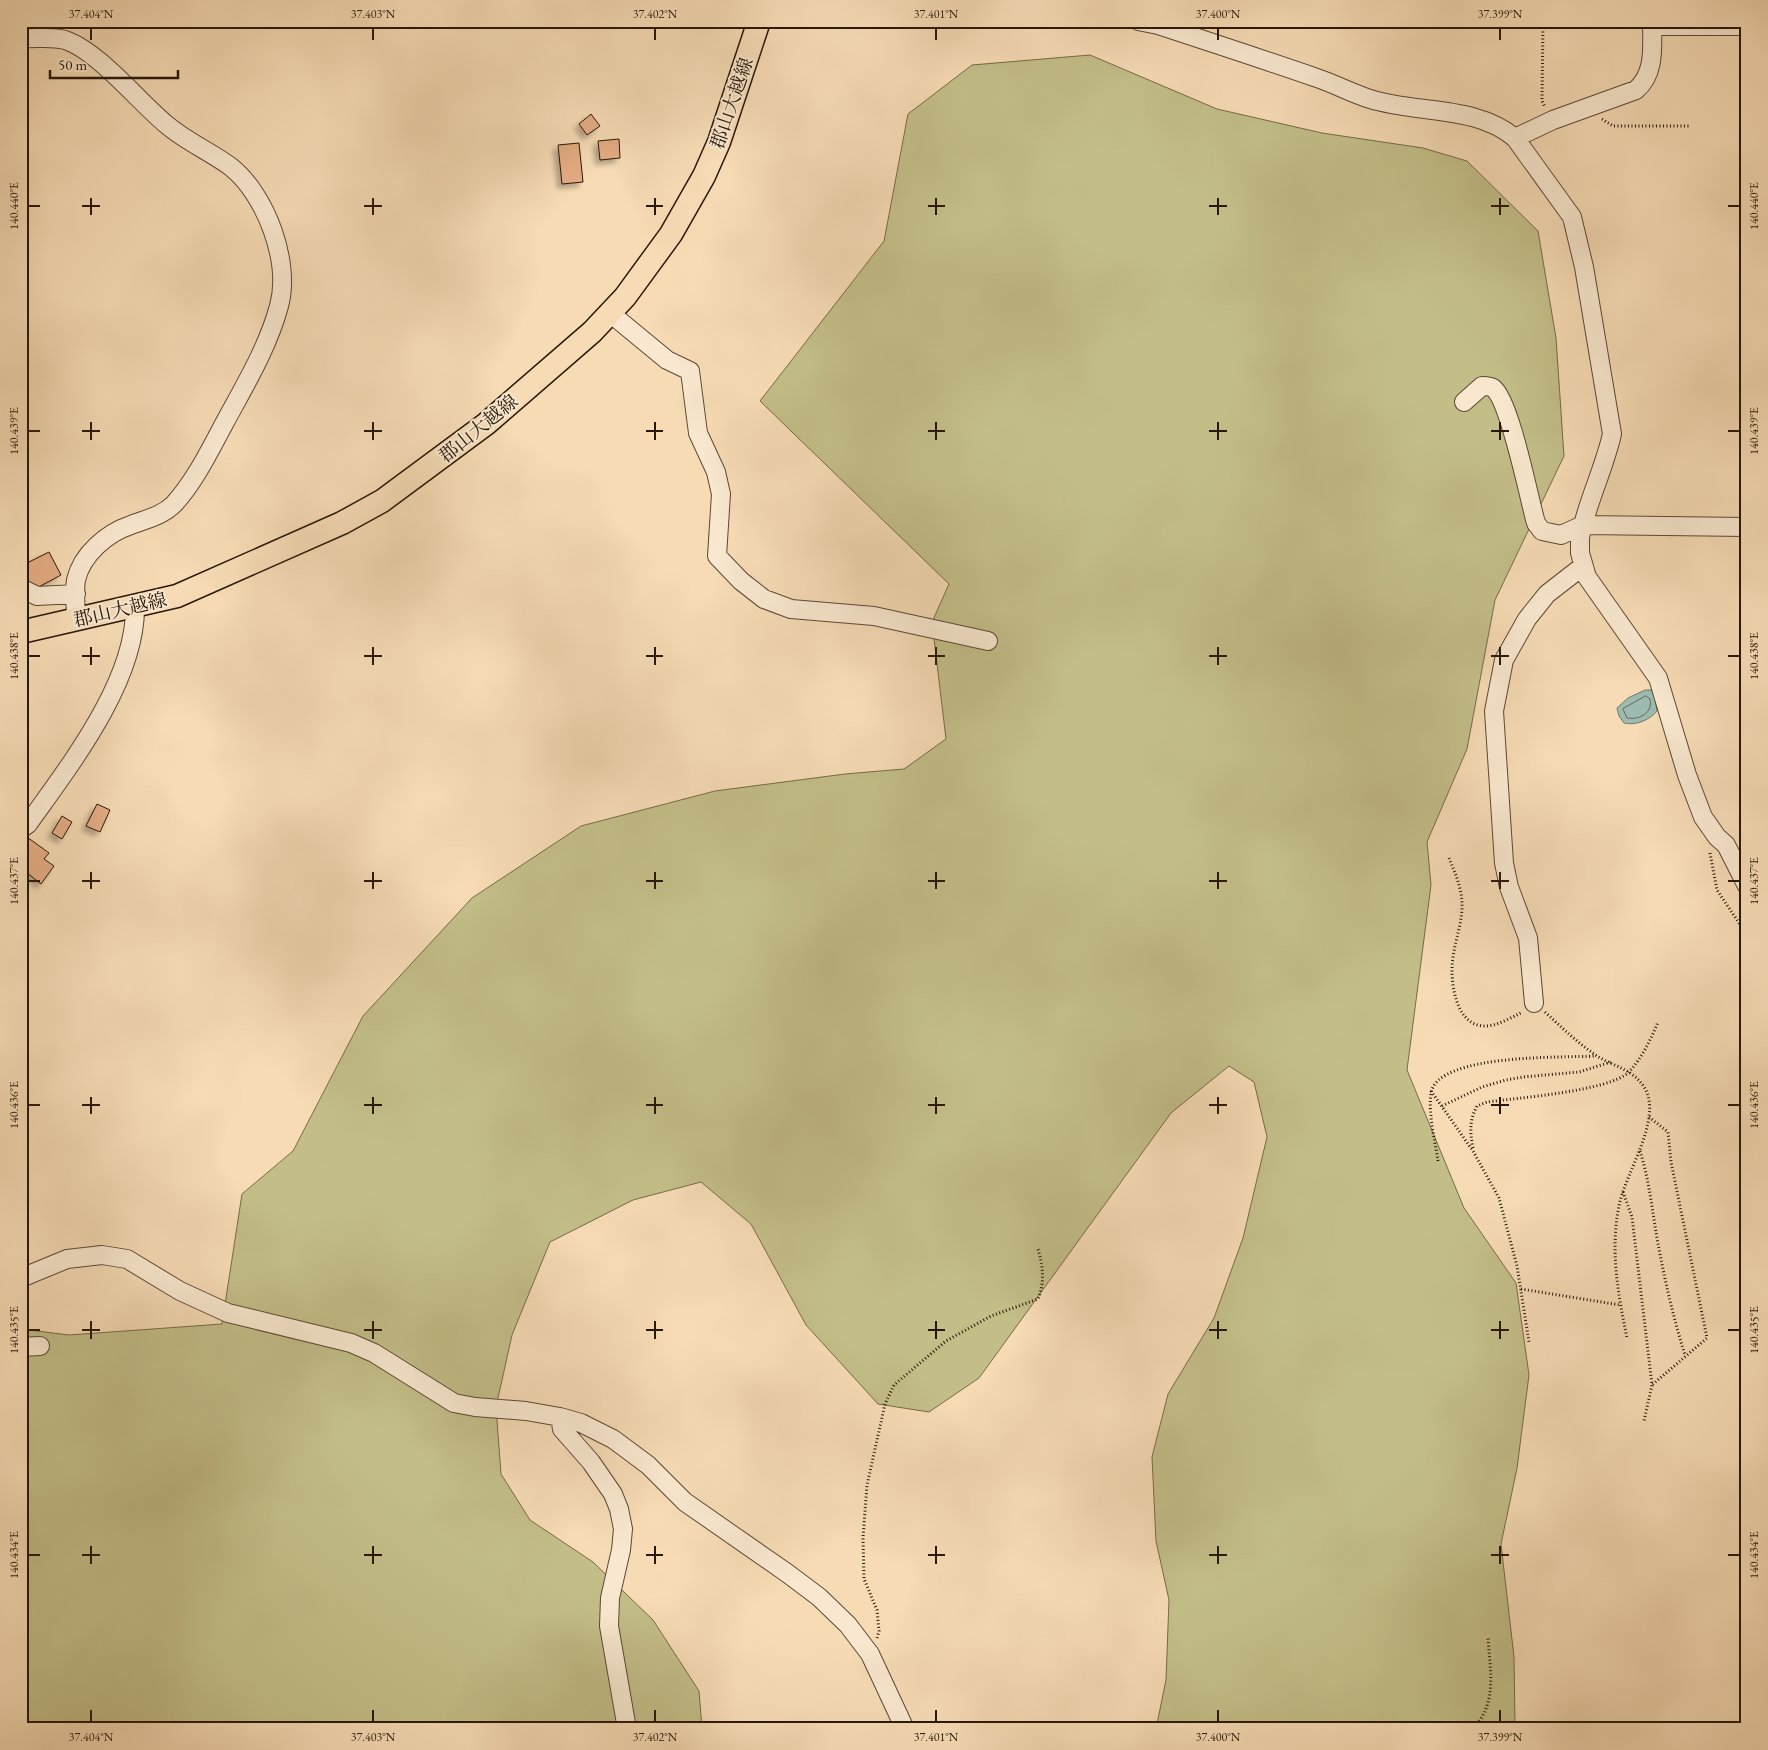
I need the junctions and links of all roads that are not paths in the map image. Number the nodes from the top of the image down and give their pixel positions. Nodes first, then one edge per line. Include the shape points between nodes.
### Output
1 (759, 21) edge
2 (1138, 21) edge
3 (1652, 24) edge
4 (1747, 26) edge
5 (21, 38) edge
6 (1515, 138) junction
7 (610, 313) junction
8 (1464, 402) dead end
9 (1583, 524) junction
10 (1747, 528) edge
11 (1583, 566) junction
12 (21, 588) edge
13 (76, 594) junction
14 (135, 607) junction
15 (76, 620) junction
16 (21, 632) edge
17 (988, 641) dead end
18 (21, 829) edge
19 (1747, 886) edge
20 (1534, 1003) road end
21 (21, 1278) edge
22 (40, 1346) dead end
23 (21, 1347) edge
24 (560, 1417) junction
25 (627, 1729) edge
26 (905, 1729) edge

1 - 7 main road, 郡山大越線 via 732,106 704,176 671,234
2 - 6 street via 1315,77 1370,99 1406,108 1484,119
3 - 4 street
3 - 6 street via 1650,66 1636,90 1553,120
5 - 13 street via 53,38 73,44 96,60 168,126 233,168 258,200 270,224 282,272 279,306 259,357 200,467 173,505 158,516 128,526 96,546 83,562 76,580
6 - 9 street via 1572,217 1584,267 1612,434
7 - 14 main road, 郡山大越線 via 486,424 382,500 342,523 177,596
7 - 17 street via 667,360 690,371 698,433 716,472 720,494 717,556 741,581 764,598 791,609 874,616
8 - 9 street via 1482,386 1494,389 1503,402 1536,523 1542,531 1561,535
9 - 10 street
9 - 11 street via 1580,537
11 - 19 street via 1587,577 1658,678 1703,817 1726,845
11 - 20 street via 1547,594 1527,619 1504,660 1494,711 1504,864 1528,938
12 - 13 street via 36,596
13 - 15 street
14 - 15 main road, 郡山大越線
14 - 18 street via 129,657 100,715 60,779
15 - 16 main road, 郡山大越線
21 - 24 street via 67,1259 121,1257 228,1314 351,1343 374,1353 454,1403
22 - 23 street
24 - 25 street via 562,1428 591,1462 613,1494 619,1509 623,1529 610,1598 609,1626
24 - 26 street via 581,1423 613,1439 648,1465 685,1502 819,1597 848,1624 870,1654

